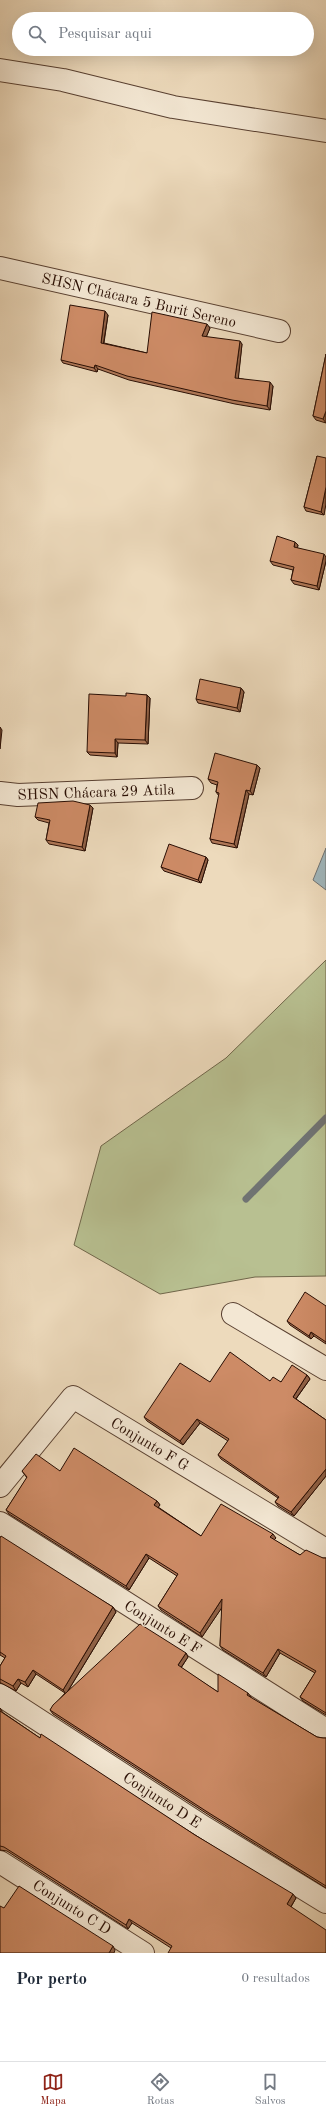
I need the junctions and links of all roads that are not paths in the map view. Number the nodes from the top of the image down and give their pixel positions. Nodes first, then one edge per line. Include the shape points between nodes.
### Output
1 (0, 70) edge
2 (326, 131) edge
3 (0, 268) edge
4 (278, 331) dead end
5 (192, 788) dead end
6 (0, 794) edge
7 (233, 1314) dead end
8 (326, 1369) edge
9 (0, 1486) edge
10 (0, 1523) edge
11 (326, 1550) edge
12 (0, 1695) edge
13 (326, 1730) edge
14 (0, 1862) edge
15 (326, 1902) edge
16 (143, 1953) edge

1 - 2 street via 63,80 173,107
3 - 4 street, SHSN Chácara 5 Burit Sereno
5 - 6 street, SHSN Chácara 29 Atila
7 - 8 street
9 - 11 street, Conjunto F G via 73,1397
10 - 13 street, Conjunto E F
12 - 15 street, Conjunto D E via 205,1828
14 - 16 street, Conjunto C D

